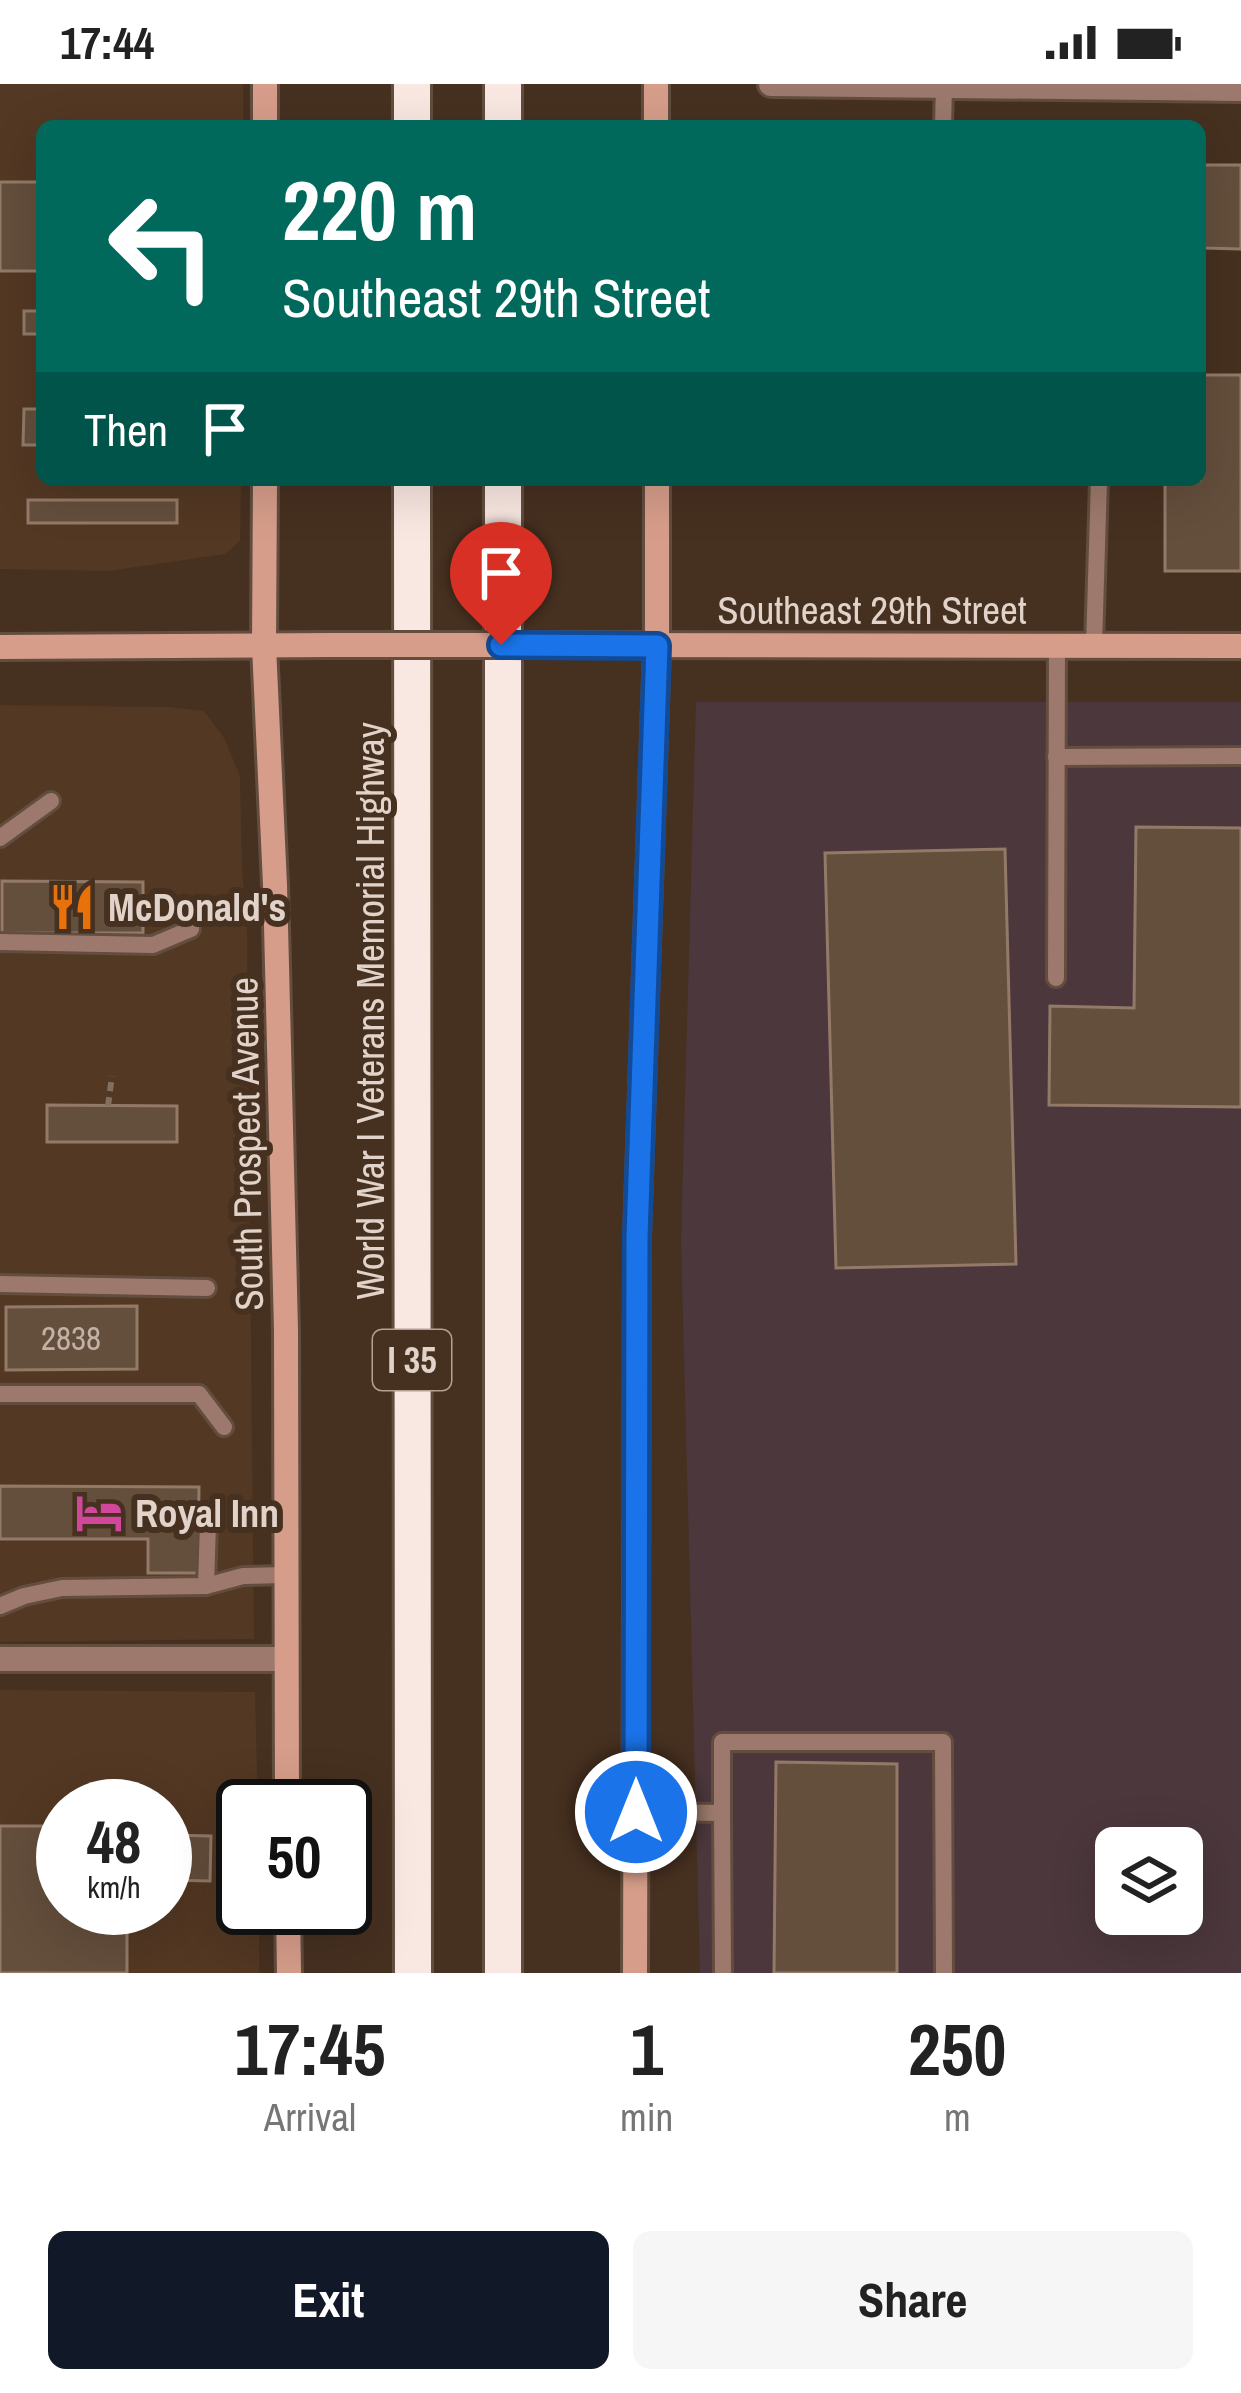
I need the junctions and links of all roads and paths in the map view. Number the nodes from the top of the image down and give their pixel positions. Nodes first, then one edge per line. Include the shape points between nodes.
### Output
1 (265, 84) edge
2 (412, 84) edge
3 (503, 84) edge
4 (656, 84) edge
5 (771, 84) edge
6 (944, 86) edge
7 (1241, 89) edge
8 (265, 120) edge
9 (412, 120) edge
10 (503, 120) edge
11 (656, 120) edge
12 (944, 120) edge
13 (265, 486) edge
14 (412, 486) edge
15 (503, 486) edge
16 (657, 486) edge
17 (1099, 486) edge
18 (0, 646) edge
19 (264, 646) junction
20 (657, 646) junction
21 (1057, 646) junction
22 (1094, 646) junction
23 (1241, 646) edge
24 (1241, 756) edge
25 (1056, 757) junction
26 (51, 802) dead end
27 (0, 838) edge
28 (191, 929) dead end
29 (0, 942) edge
30 (1056, 978) dead end
31 (112, 1076) dead end
32 (108, 1106) dead end
33 (0, 1284) edge
34 (207, 1288) dead end
35 (0, 1394) edge
36 (224, 1427) dead end
37 (208, 1524) dead end
38 (286, 1575) junction
39 (206, 1586) junction
40 (0, 1606) edge
41 (0, 1659) edge
42 (286, 1659) junction
43 (287, 1779) edge
44 (636, 1812) junction
45 (722, 1813) junction
46 (288, 1935) edge
47 (289, 1973) edge
48 (413, 1973) edge
49 (503, 1973) edge
50 (635, 1973) edge
51 (723, 1973) edge
52 (944, 1973) edge

1 - 8 main road
2 - 9 highway
3 - 10 highway
4 - 11 main road
5 - 6 street
6 - 7 street
6 - 12 lane
13 - 19 main road, South Prospect Avenue
14 - 48 highway, World War I Veterans Memorial Highway / I 35
15 - 49 highway, I 35
16 - 20 main road
17 - 22 lane
18 - 19 main road, Southeast 29th Street
19 - 20 main road, Southeast 29th Street, bridge
19 - 38 main road, South Prospect Avenue
20 - 21 main road, Southeast 29th Street
20 - 44 main road via 637,1237
21 - 22 main road, Southeast 29th Street
21 - 25 lane
22 - 23 main road, Southeast 29th Street
24 - 25 lane
25 - 30 lane
26 - 27 lane
28 - 29 lane via 153,945
31 - 32 path
33 - 34 lane
35 - 36 lane via 199,1394
37 - 39 lane
38 - 39 lane
38 - 42 main road, South Prospect Avenue
39 - 40 lane via 62,1588
41 - 42 street
42 - 43 main road, South Prospect Avenue
44 - 45 lane
44 - 50 main road
45 - 51 lane
45 - 52 lane via 722,1742 943,1742
46 - 47 main road

